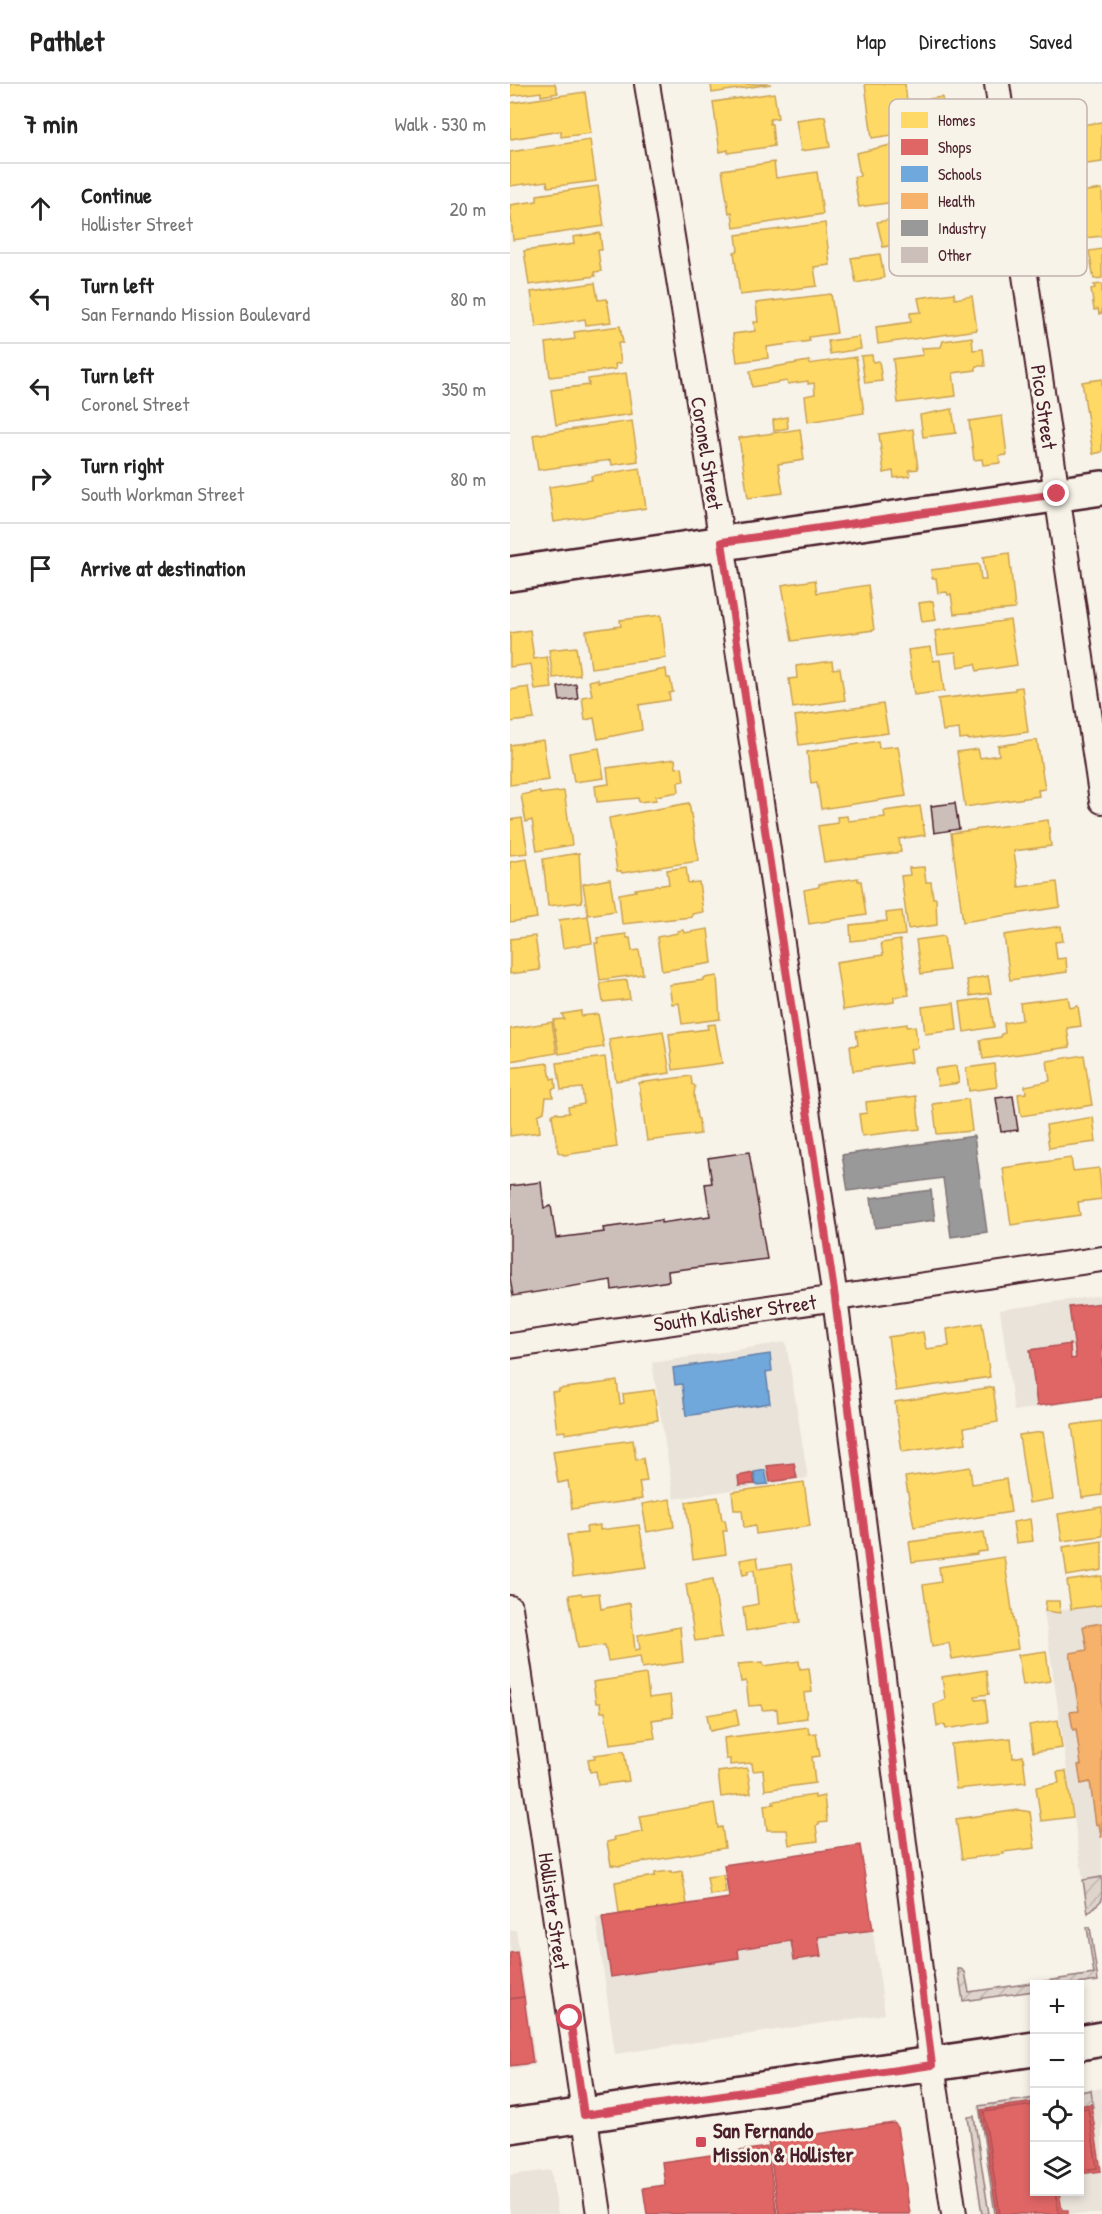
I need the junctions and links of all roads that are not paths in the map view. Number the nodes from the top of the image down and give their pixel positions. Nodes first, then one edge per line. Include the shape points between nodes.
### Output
1 (647, 84) edge
2 (997, 84) edge
3 (999, 99) edge
4 (1025, 276) edge
5 (1102, 488) edge
6 (1057, 494) junction
7 (722, 542) junction
8 (510, 574) edge
9 (1102, 801) edge
10 (1102, 1259) edge
11 (835, 1298) junction
12 (510, 1346) edge
13 (510, 1608) edge
14 (1102, 2039) edge
15 (1084, 2042) edge
16 (1030, 2050) edge
17 (932, 2065) junction
18 (584, 2115) junction
19 (510, 2126) edge
20 (599, 2214) edge
21 (954, 2214) edge

1 - 7 street, Coronel Street
2 - 3 street, Pico Street
4 - 6 street, Pico Street
5 - 6 main road
6 - 7 main road
6 - 9 street, Pico Street
7 - 8 main road
7 - 11 street, Coronel Street
10 - 11 street, South Kalisher Street
11 - 12 street, South Kalisher Street
11 - 17 street, Coronel Street
13 - 18 street, Hollister Street
14 - 15 main road
16 - 17 main road
17 - 18 main road
17 - 21 street, Coronel Street
18 - 19 main road
18 - 20 street, Hollister Street

